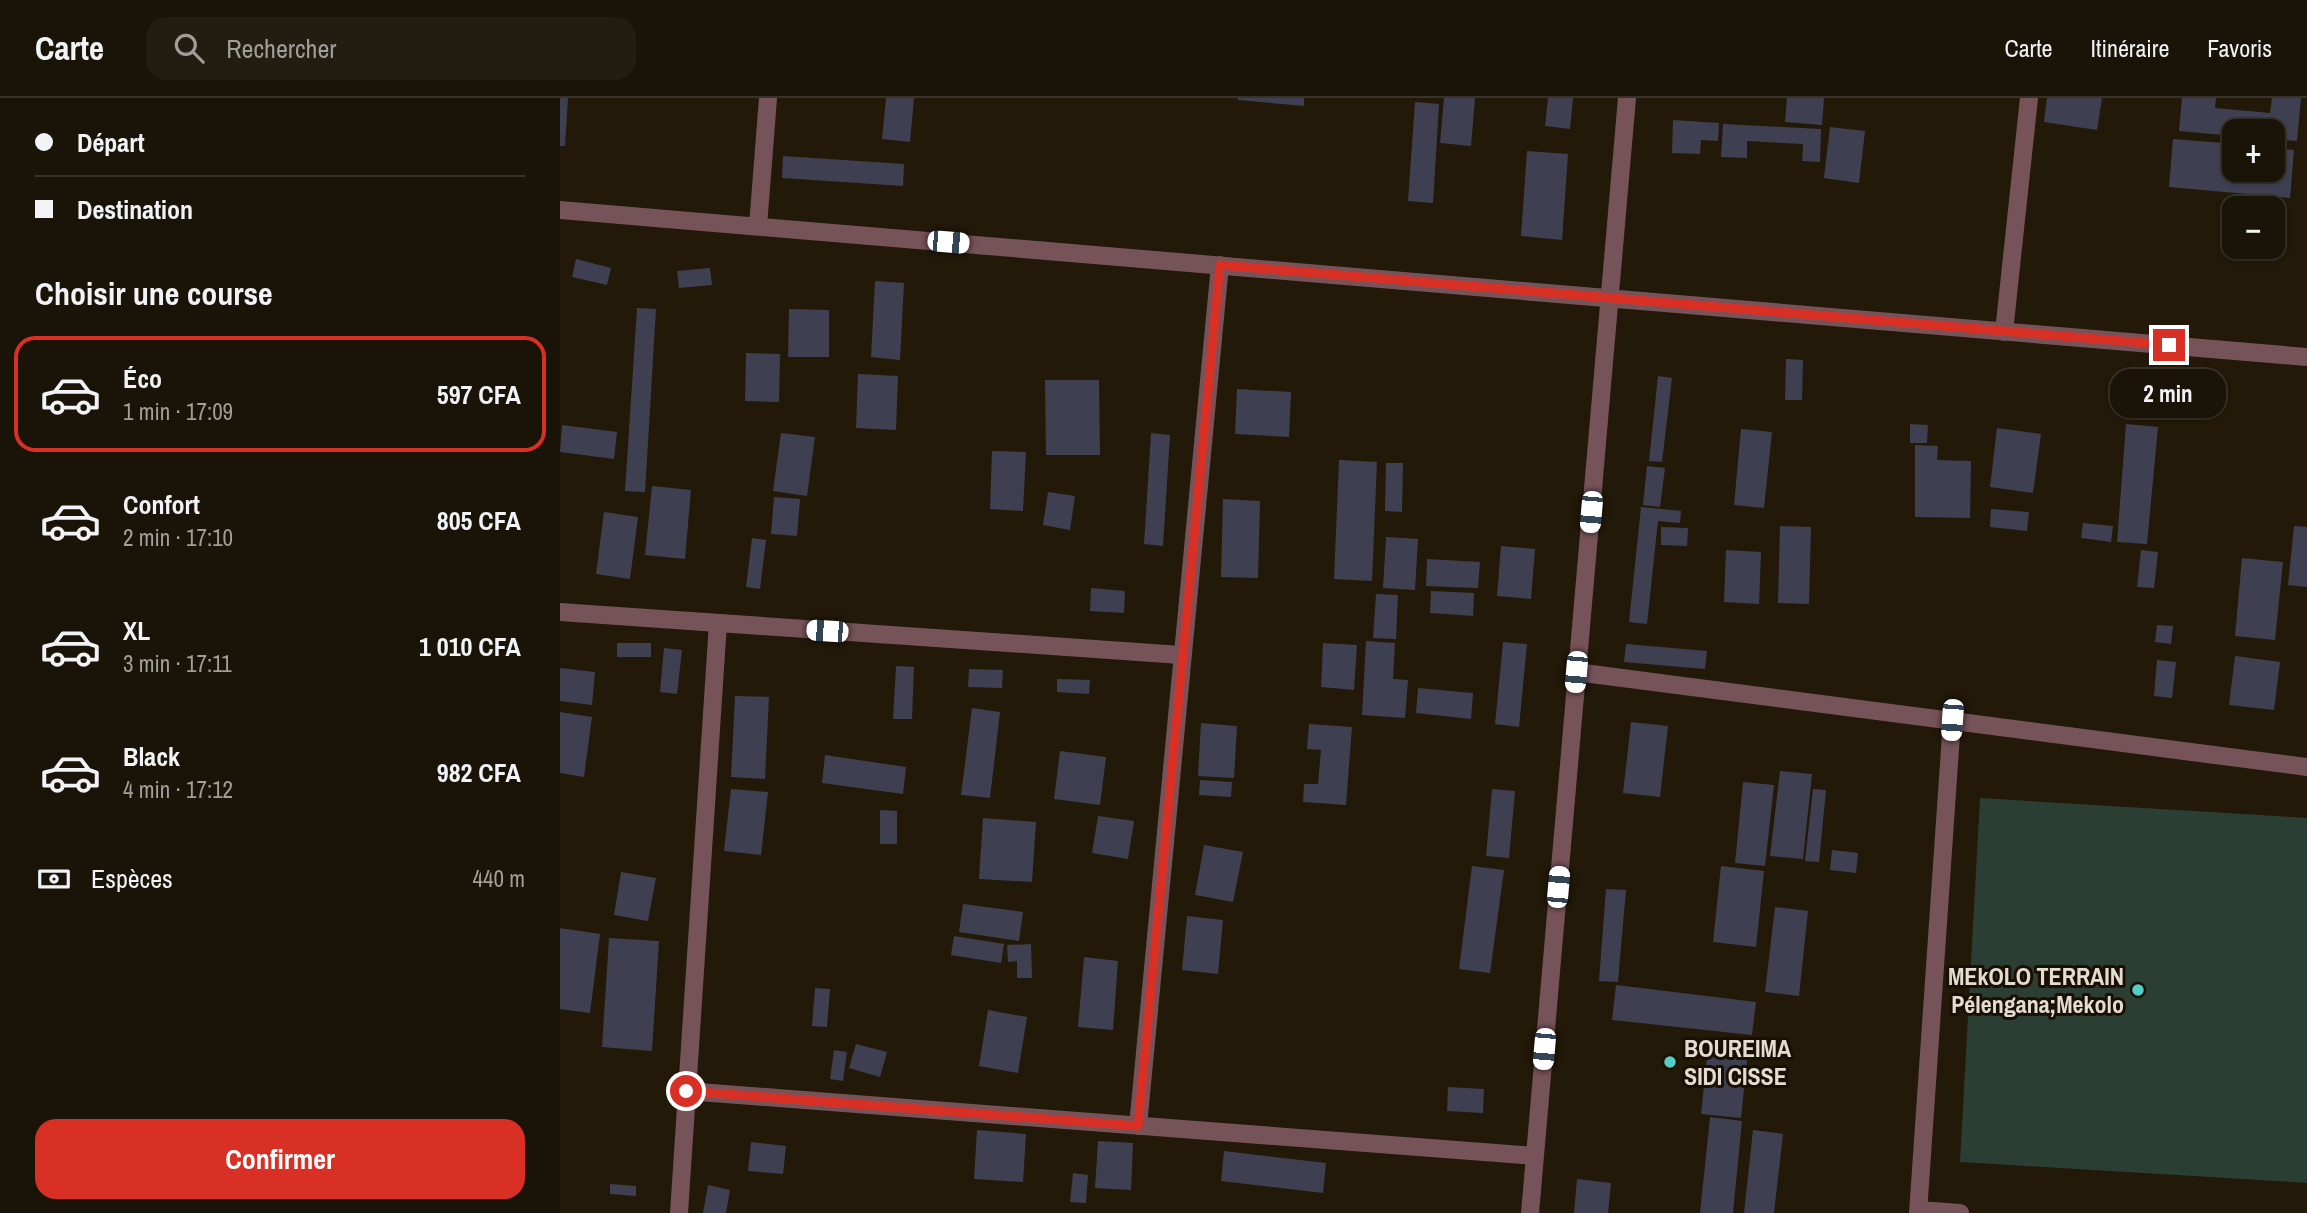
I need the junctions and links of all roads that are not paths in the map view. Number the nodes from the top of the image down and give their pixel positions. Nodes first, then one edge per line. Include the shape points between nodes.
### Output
1 (768, 98) edge
2 (1627, 98) edge
3 (2029, 98) edge
4 (560, 210) edge
5 (758, 226) junction
6 (1220, 265) junction
7 (1611, 298) junction
8 (2004, 331) junction
9 (2307, 357) edge
10 (560, 612) edge
11 (718, 623) junction
12 (1181, 655) junction
13 (1576, 672) junction
14 (1952, 720) junction
15 (2307, 767) edge
16 (686, 1091) junction
17 (1138, 1126) junction
18 (1535, 1156) junction
19 (1918, 1211) edge
20 (679, 1213) edge
21 (1530, 1213) edge
22 (1960, 1213) edge

1 - 5 street
2 - 7 street
3 - 8 street
4 - 5 street
5 - 6 street
6 - 7 street
6 - 12 street
7 - 8 street
7 - 13 street
8 - 9 street
10 - 11 street
11 - 12 street
11 - 16 street
12 - 17 street
13 - 14 street
13 - 18 street
14 - 15 street
14 - 19 street
16 - 17 street
16 - 20 street
17 - 18 street
18 - 21 street
19 - 22 street

